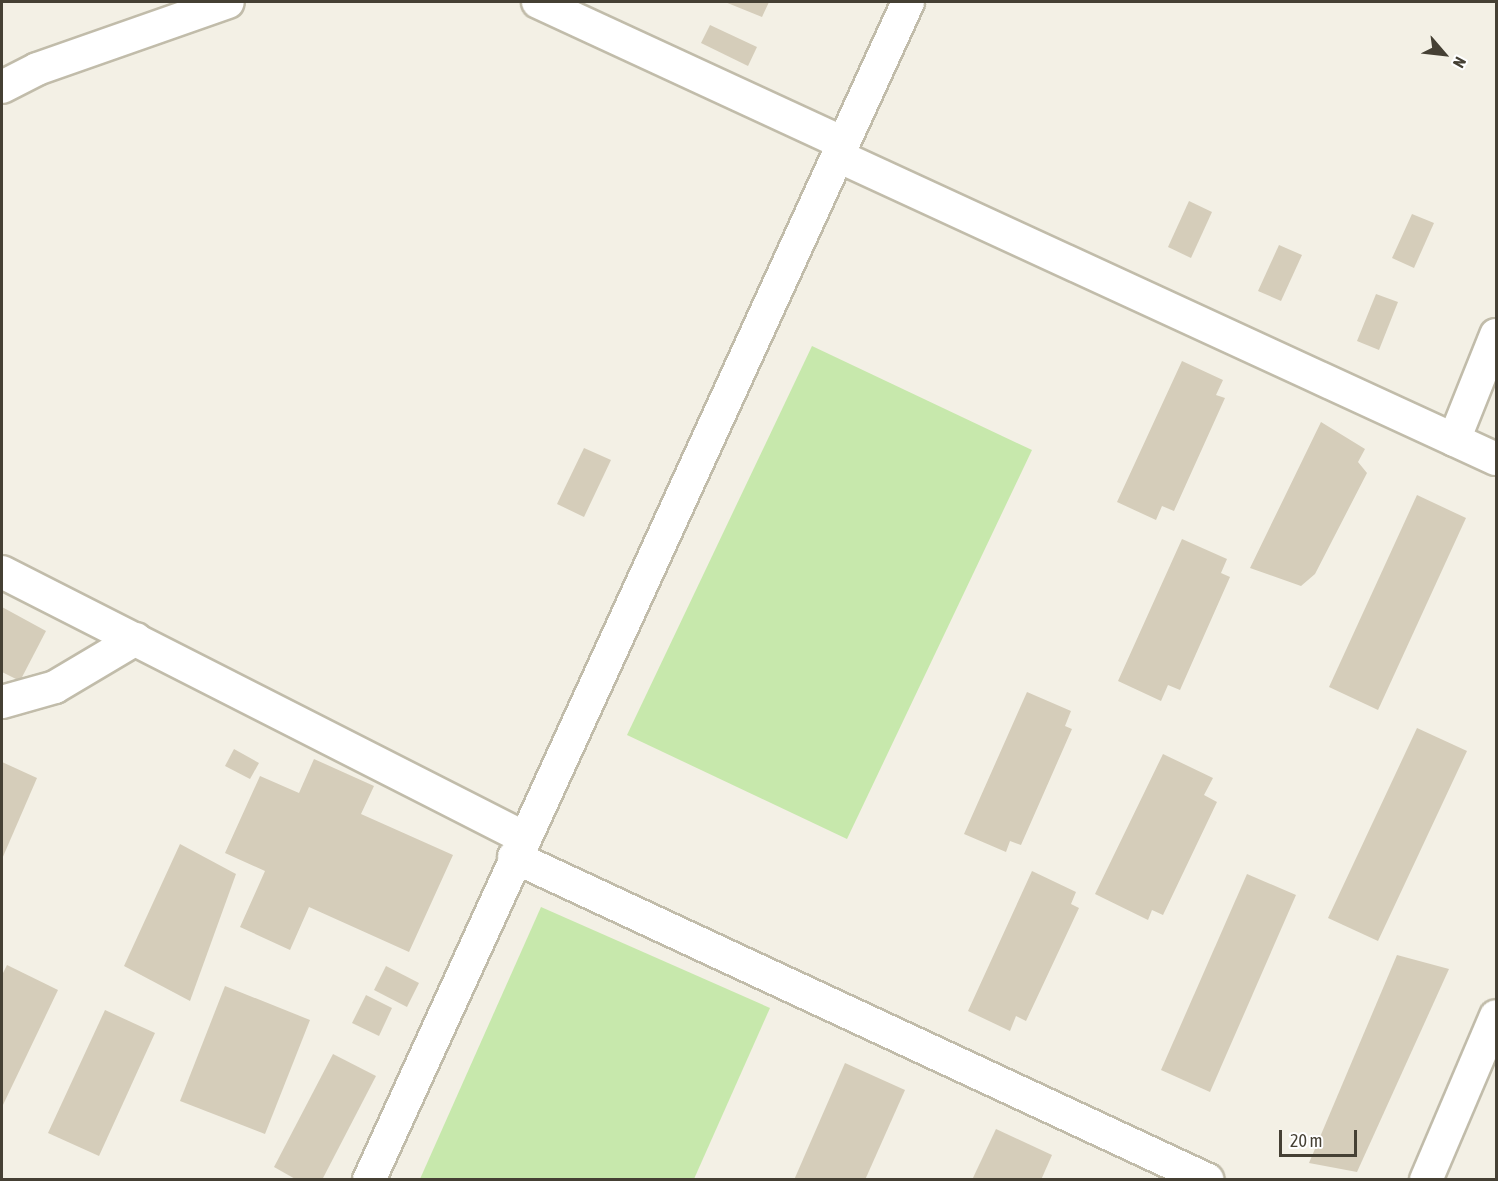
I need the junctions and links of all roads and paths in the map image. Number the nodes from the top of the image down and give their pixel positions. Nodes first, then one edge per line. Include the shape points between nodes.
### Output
1 (228, 2) edge
2 (538, 2) edge
3 (909, 2) edge
4 (2, 87) edge
5 (840, 150) junction
6 (1497, 335) edge
7 (1454, 440) junction
8 (1497, 459) edge
9 (2, 572) edge
10 (136, 639) junction
11 (2, 702) edge
12 (519, 847) junction
13 (1497, 1016) edge
14 (369, 1179) edge
15 (1208, 1179) edge
16 (1426, 1179) edge

1 - 4 street via 37,69
2 - 5 street
3 - 5 street
5 - 7 street
5 - 12 street
6 - 7 street
7 - 8 street
9 - 10 street
10 - 11 street via 55,687
10 - 12 street
12 - 14 street
12 - 15 street
13 - 16 street

